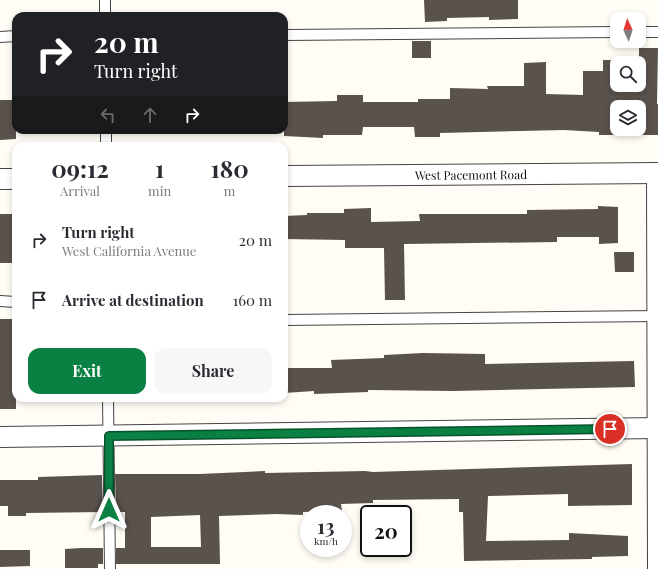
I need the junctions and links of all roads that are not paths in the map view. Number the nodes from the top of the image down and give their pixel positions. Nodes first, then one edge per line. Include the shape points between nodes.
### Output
1 (105, 0) edge
2 (105, 12) edge
3 (610, 32) edge
4 (646, 32) edge
5 (658, 32) edge
6 (288, 35) edge
7 (12, 36) edge
8 (0, 37) edge
9 (657, 173) edge
10 (288, 176) edge
11 (0, 179) edge
12 (12, 179) edge
13 (0, 301) edge
14 (12, 302) edge
15 (658, 316) edge
16 (288, 320) edge
17 (108, 402) edge
18 (658, 428) edge
19 (109, 436) junction
20 (0, 437) edge
21 (110, 569) edge
22 (658, 569) edge

1 - 2 lane
3 - 6 lane
4 - 5 lane
7 - 8 lane
9 - 10 street, West Pacemont Road
9 - 15 street
11 - 12 street
13 - 14 lane
15 - 16 lane
15 - 18 street
17 - 19 lane
18 - 19 street
18 - 22 street
19 - 20 street
19 - 21 lane

